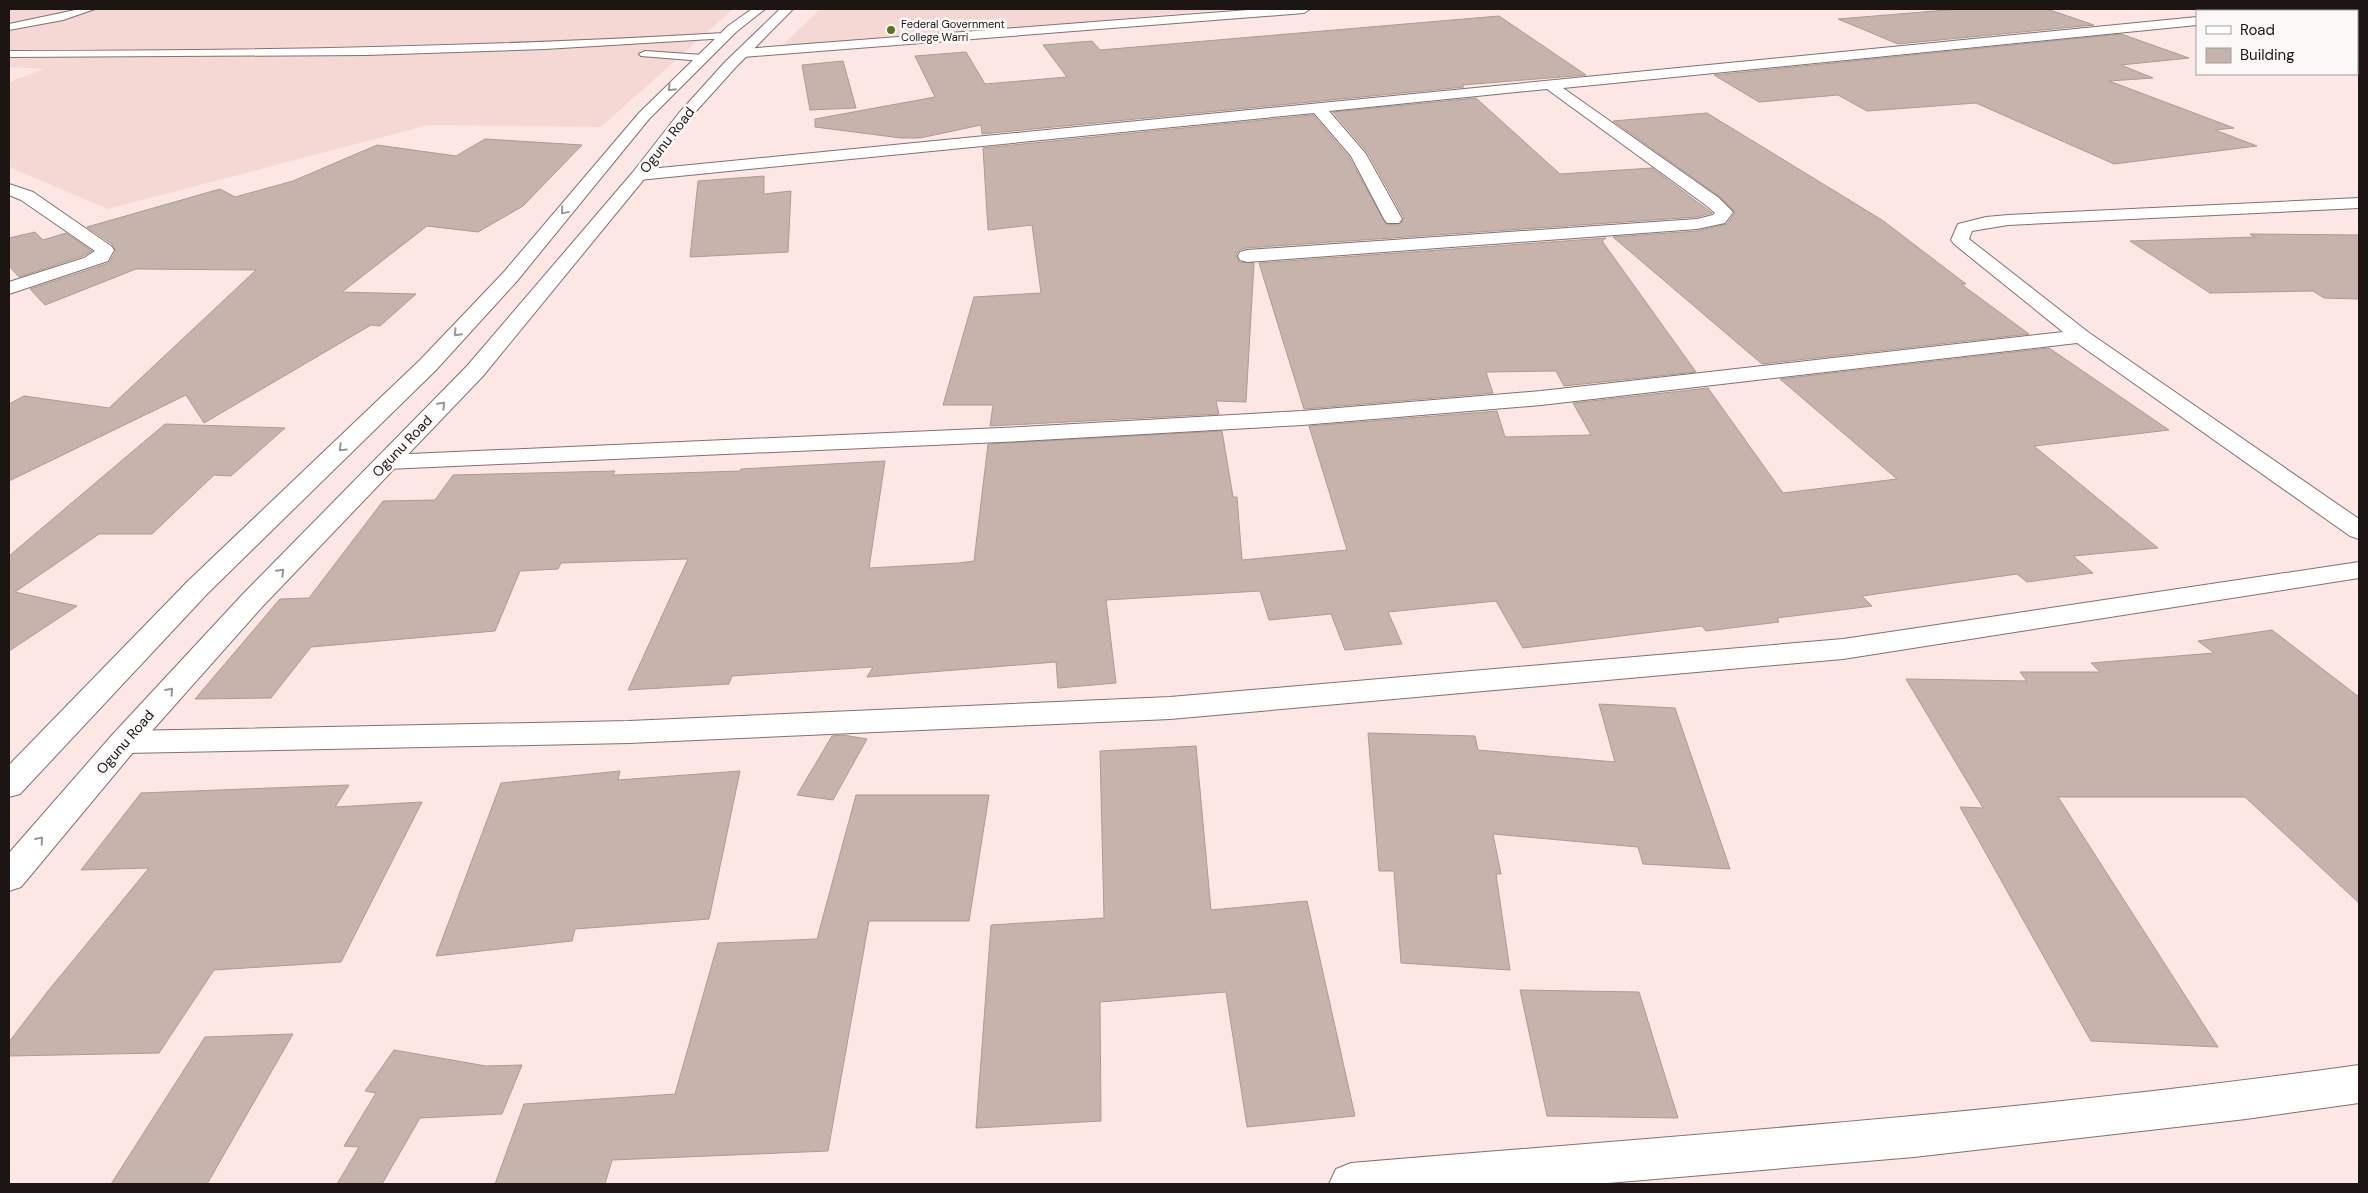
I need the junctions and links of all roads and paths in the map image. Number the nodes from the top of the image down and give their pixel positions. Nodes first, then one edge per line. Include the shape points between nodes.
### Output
1 (90, 9) edge
2 (759, 9) edge
3 (787, 9) edge
4 (1304, 9) edge
5 (2321, 9) edge
6 (2308, 10) edge
7 (2196, 21) edge
8 (9, 27) edge
9 (724, 36) junction
10 (440, 48) junction
11 (743, 53) junction
12 (9, 54) edge
13 (703, 58) junction
14 (1550, 85) junction
15 (1316, 107) junction
16 (639, 175) junction
17 (9, 189) edge
18 (2359, 203) edge
19 (1393, 219) dead end
20 (1247, 256) dead end
21 (9, 288) edge
22 (2081, 336) junction
23 (387, 462) junction
24 (2359, 531) edge
25 (2359, 570) edge
26 (124, 742) junction
27 (9, 785) edge
28 (9, 877) edge
29 (2359, 1084) edge
30 (1351, 1184) edge

1 - 8 lane
2 - 9 street
3 - 11 street, Ogunu Road
4 - 11 street
5 - 6 street
7 - 14 street
9 - 10 lane via 612,44
9 - 13 street
10 - 12 lane via 340,53
10 - 13 lane
11 - 16 street, Ogunu Road via 684,116
13 -> 27 street via 644,116 510,277 428,365 198,587
14 - 15 street
14 - 20 street via 1713,202 1724,212 1719,219 1698,224
15 - 16 street
15 - 19 street via 1358,154
23 -> 16 street, Ogunu Road via 475,371
17 - 21 street via 28,196 105,250 101,257 91,262
18 - 22 street via 2008,220 1964,228 1960,240
22 - 23 street via 1541,398 1302,418
22 - 24 street
26 -> 23 street, Ogunu Road via 252,601
25 - 26 street via 1843,648 1170,708 630,732
28 -> 26 street, Ogunu Road
29 - 30 street via 2246,1100 1914,1136

